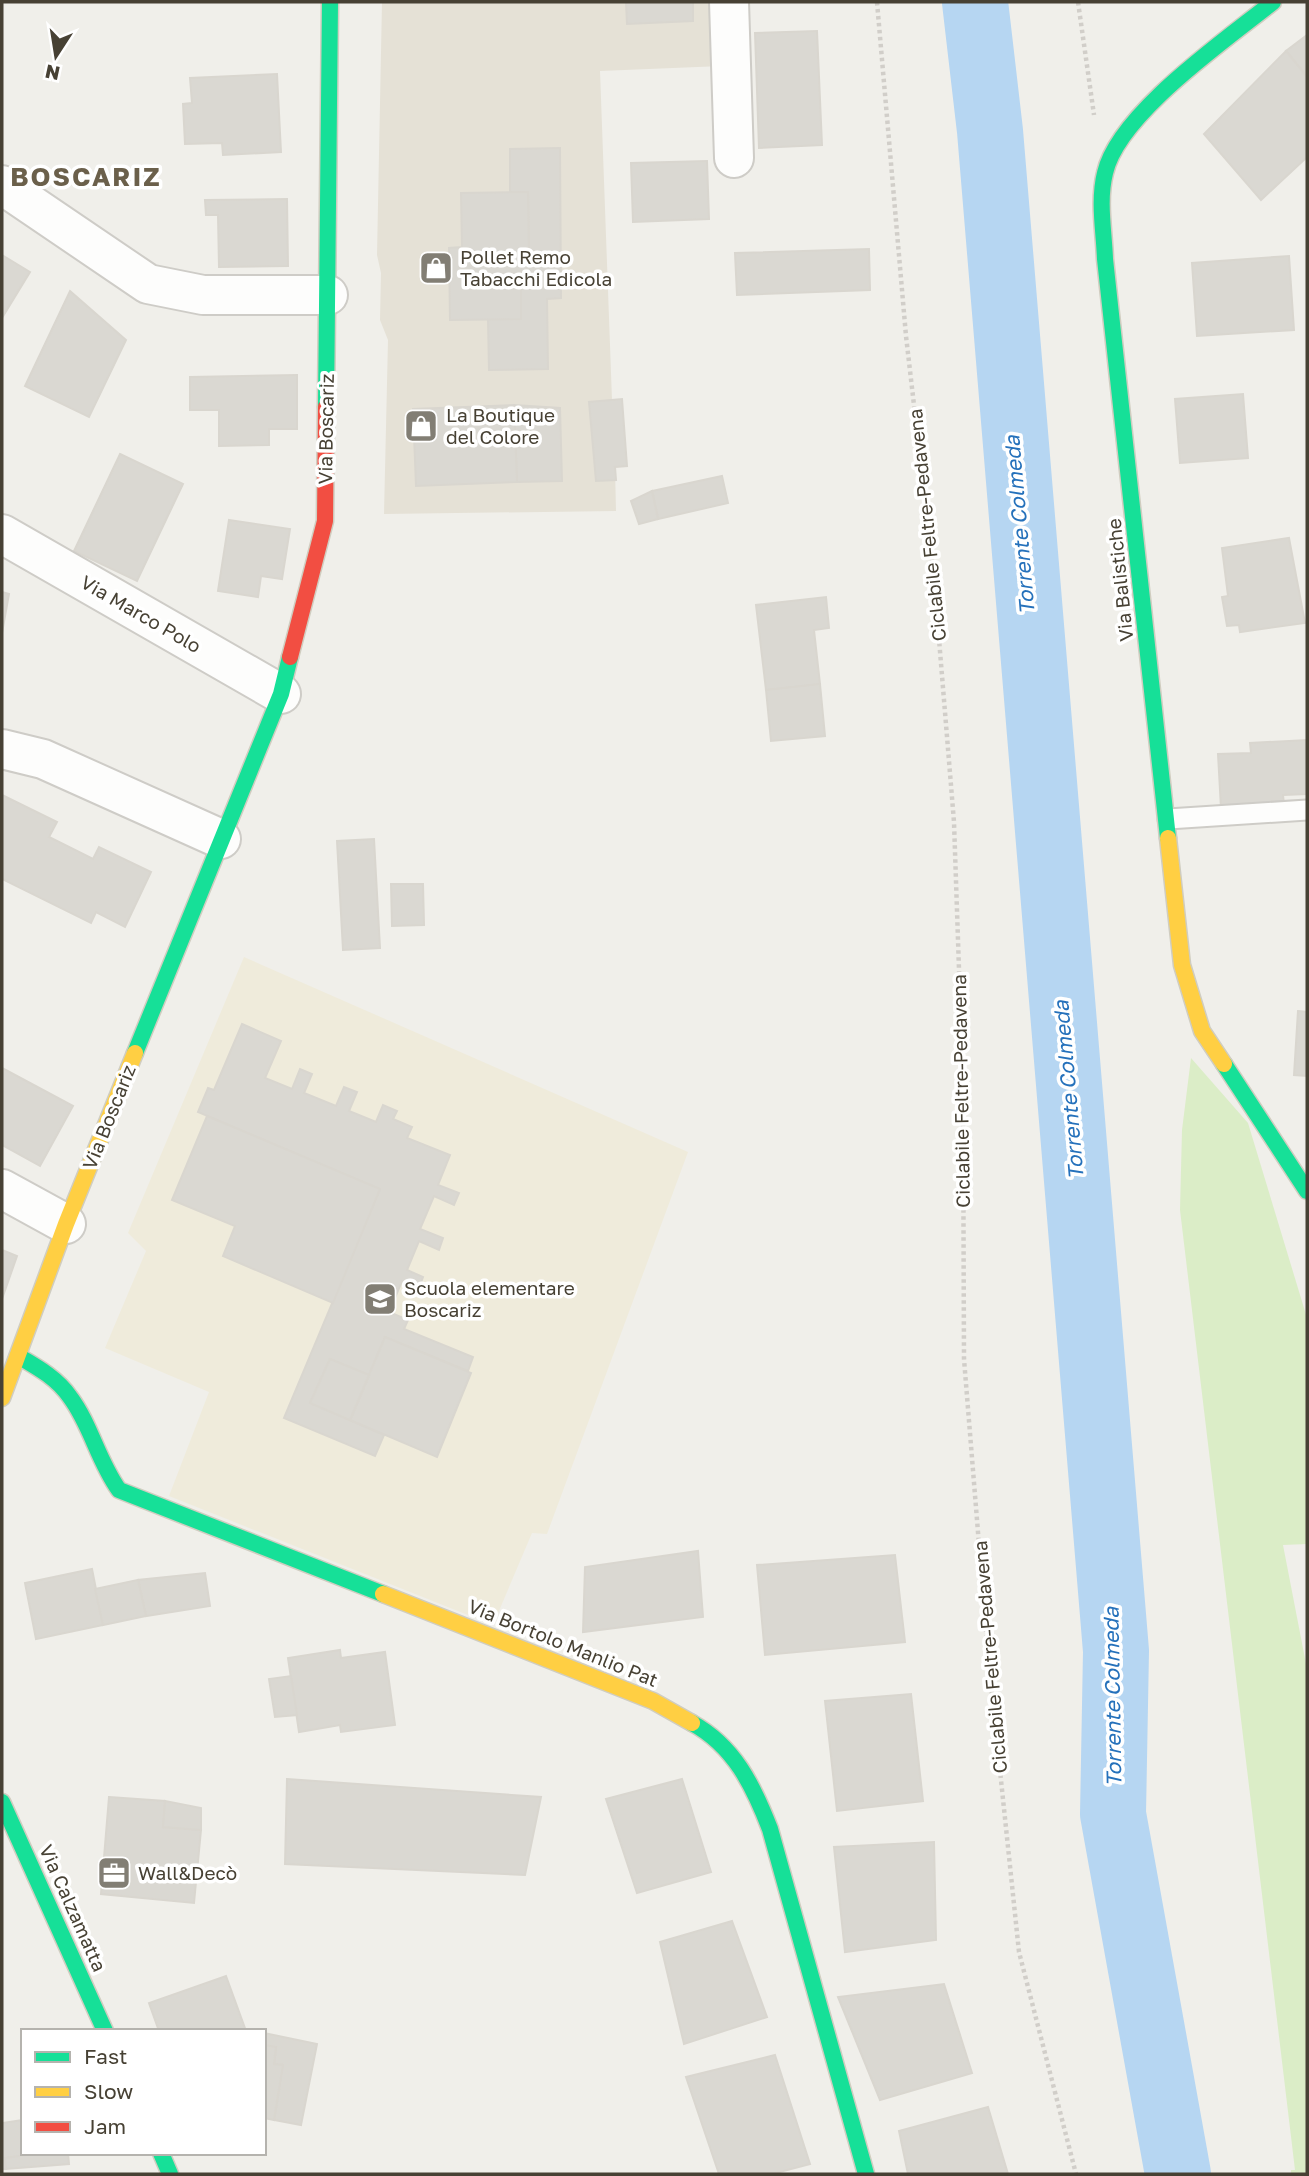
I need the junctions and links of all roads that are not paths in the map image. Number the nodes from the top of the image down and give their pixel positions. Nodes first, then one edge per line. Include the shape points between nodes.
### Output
1 (330, 2) edge
2 (729, 2) edge
3 (1273, 2) edge
4 (734, 158) dead end
5 (2, 185) edge
6 (328, 295) junction
7 (2, 534) edge
8 (281, 694) junction
9 (2, 749) edge
10 (1307, 810) edge
11 (1168, 819) junction
12 (221, 839) junction
13 (2, 1189) edge
14 (1307, 1191) edge
15 (66, 1224) junction
16 (18, 1356) junction
17 (2, 1398) edge
18 (2, 1802) edge
19 (104, 2029) edge
20 (161, 2155) edge
21 (170, 2174) edge
22 (866, 2174) edge

1 - 6 street, Via Boscariz
2 - 4 street
3 - 11 street, Via Balistiche via 1131,123 1107,163 1105,259
5 - 6 street via 148,284 203,295
6 - 8 street, Via Boscariz via 324,521
7 - 8 street, Via Marco Polo
8 - 12 street, Via Boscariz
9 - 12 street via 43,759
10 - 11 lane
11 - 14 street, Via Balistiche via 1182,965 1202,1031
12 - 15 street, Via Boscariz
13 - 15 street
15 - 16 street, Via Boscariz
16 - 17 street, Via Boscariz
16 - 22 street, Via Bortolo Manlio Pat via 54,1378 76,1404 101,1468 119,1490 653,1701 713,1735 750,1784 775,1842
18 - 19 street, Via Calzamatta
20 - 21 street

